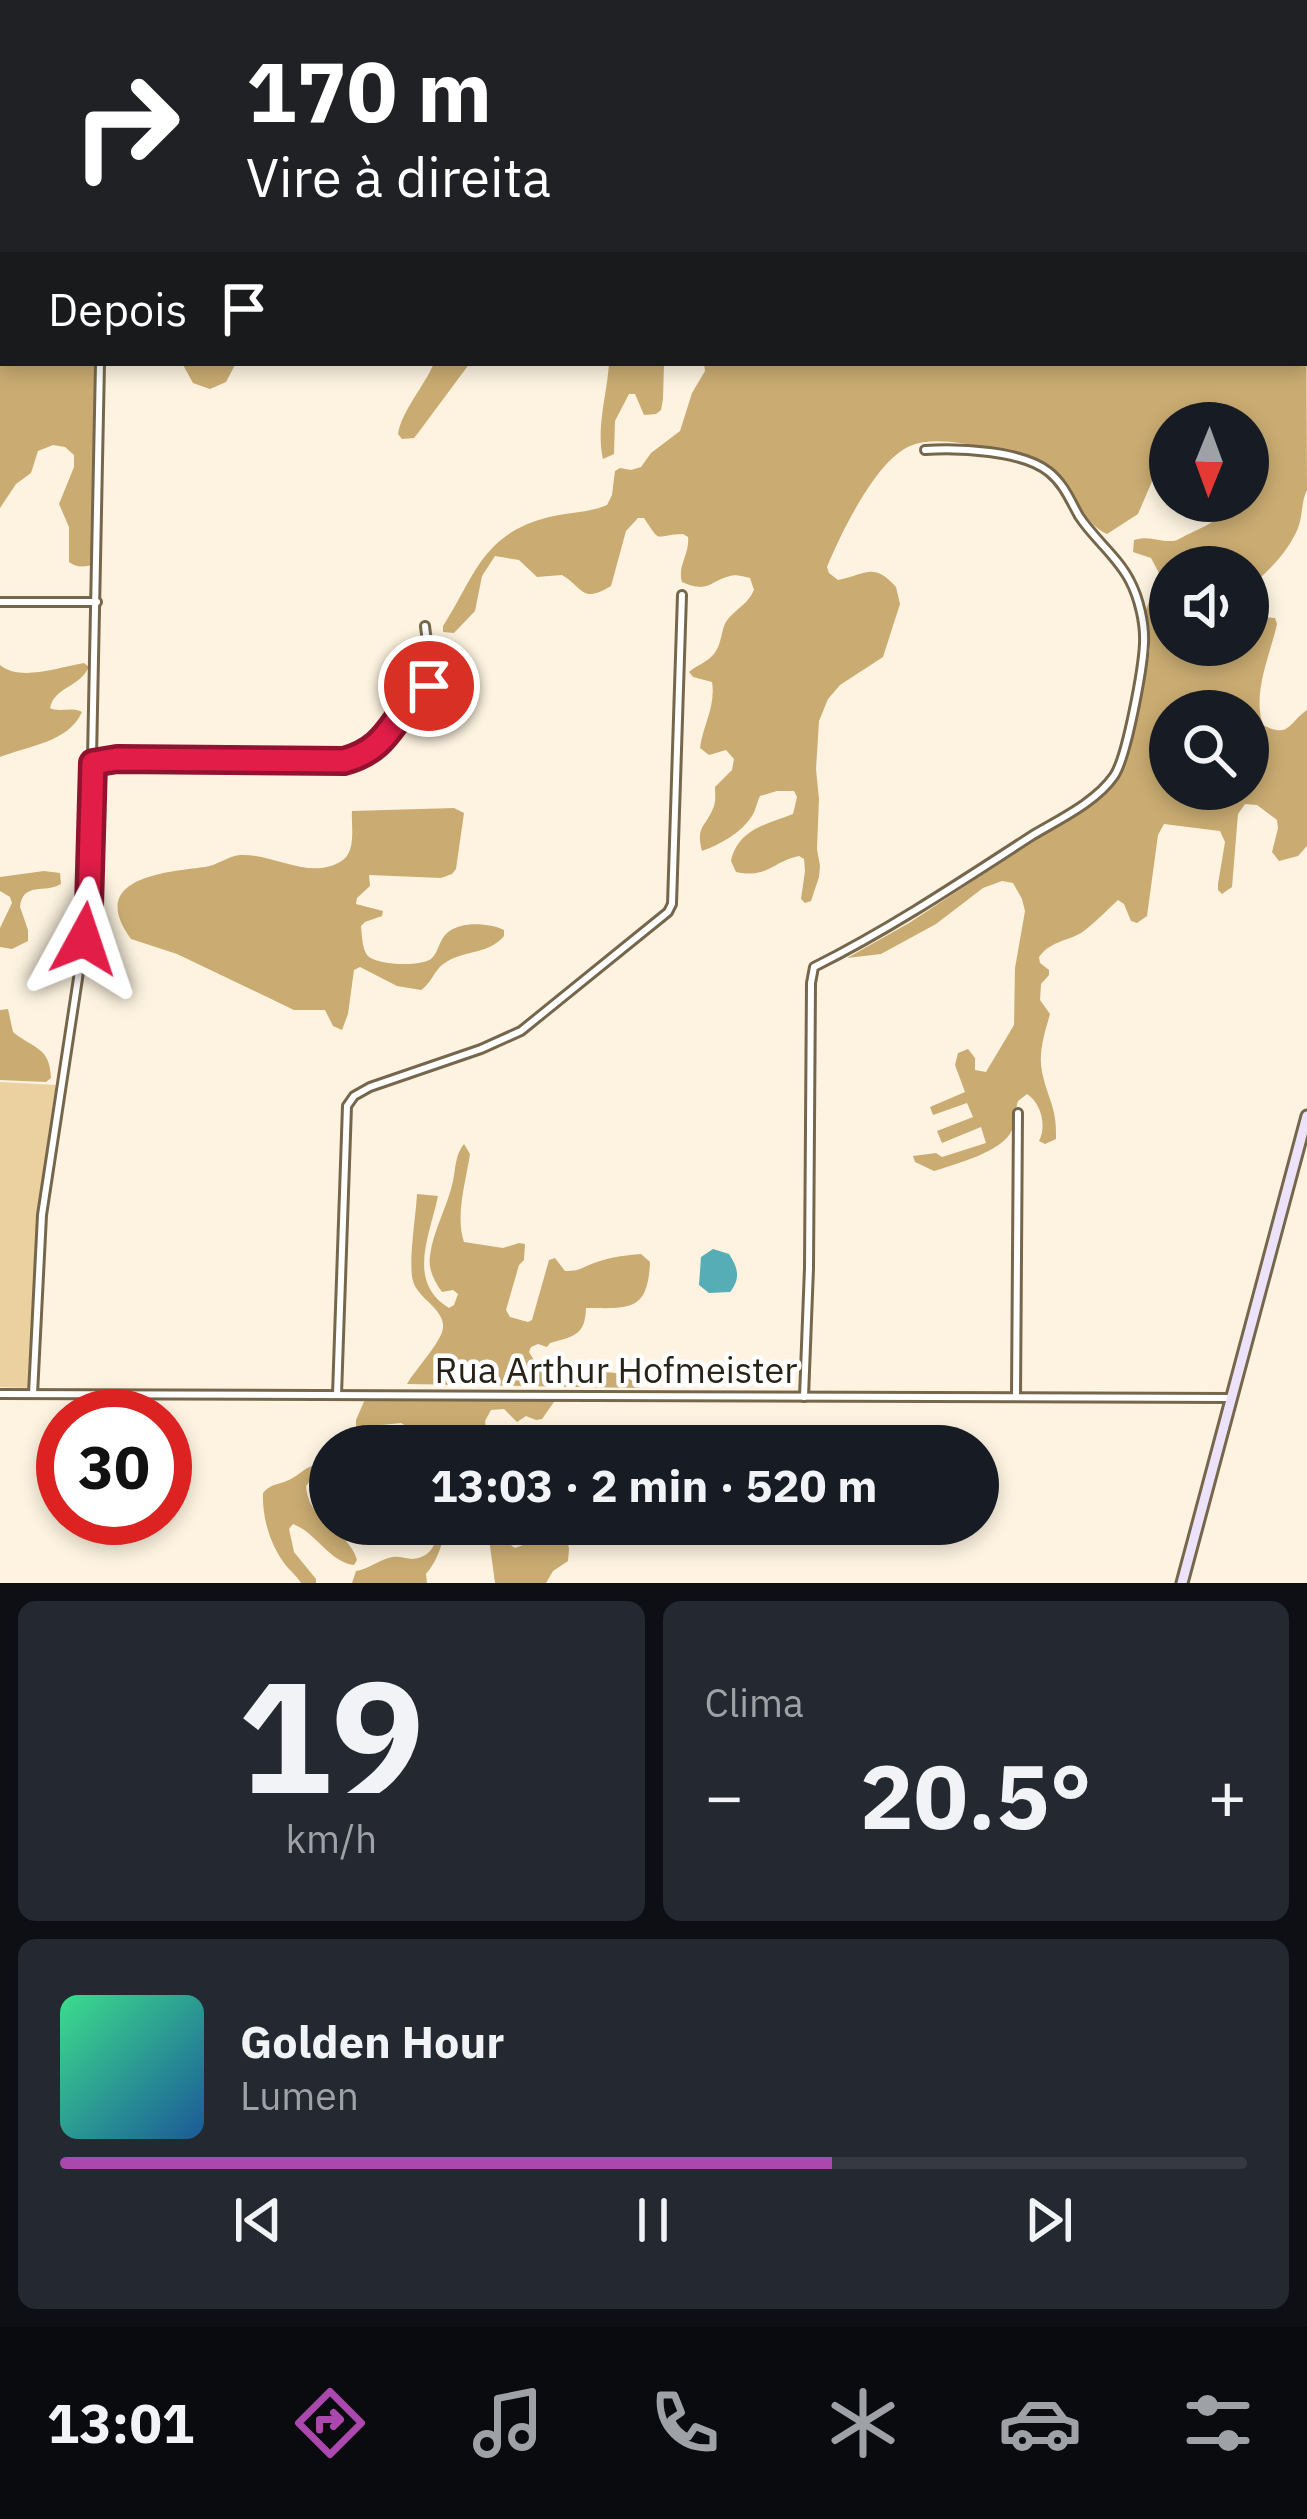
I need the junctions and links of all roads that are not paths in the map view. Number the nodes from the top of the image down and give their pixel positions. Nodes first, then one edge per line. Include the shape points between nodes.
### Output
1 (100, 366) edge
2 (925, 450) dead end
3 (682, 595) dead end
4 (0, 602) edge
5 (97, 602) junction
6 (425, 626) dead end
7 (93, 763) junction
8 (1018, 1113) dead end
9 (1307, 1116) edge
10 (0, 1394) edge
11 (33, 1394) junction
12 (337, 1395) junction
13 (804, 1397) junction
14 (1016, 1397) junction
15 (1232, 1398) junction
16 (1182, 1583) edge

1 - 5 street
2 - 13 street via 962,448 1046,469 1130,580 1144,642 1124,750 1109,783 814,967
3 - 12 street via 672,904 521,1030 370,1087 347,1106
4 - 5 street
5 - 7 street
6 - 7 street via 429,686 364,756
7 - 11 street via 89,906 43,1215
8 - 14 street
9 - 15 main road
10 - 11 street, Rua Arthur Hofmeister
11 - 12 street, Rua Arthur Hofmeister
12 - 13 street, Rua Arthur Hofmeister
13 - 14 street, Rua Arthur Hofmeister
14 - 15 street, Rua Arthur Hofmeister
15 - 16 main road

